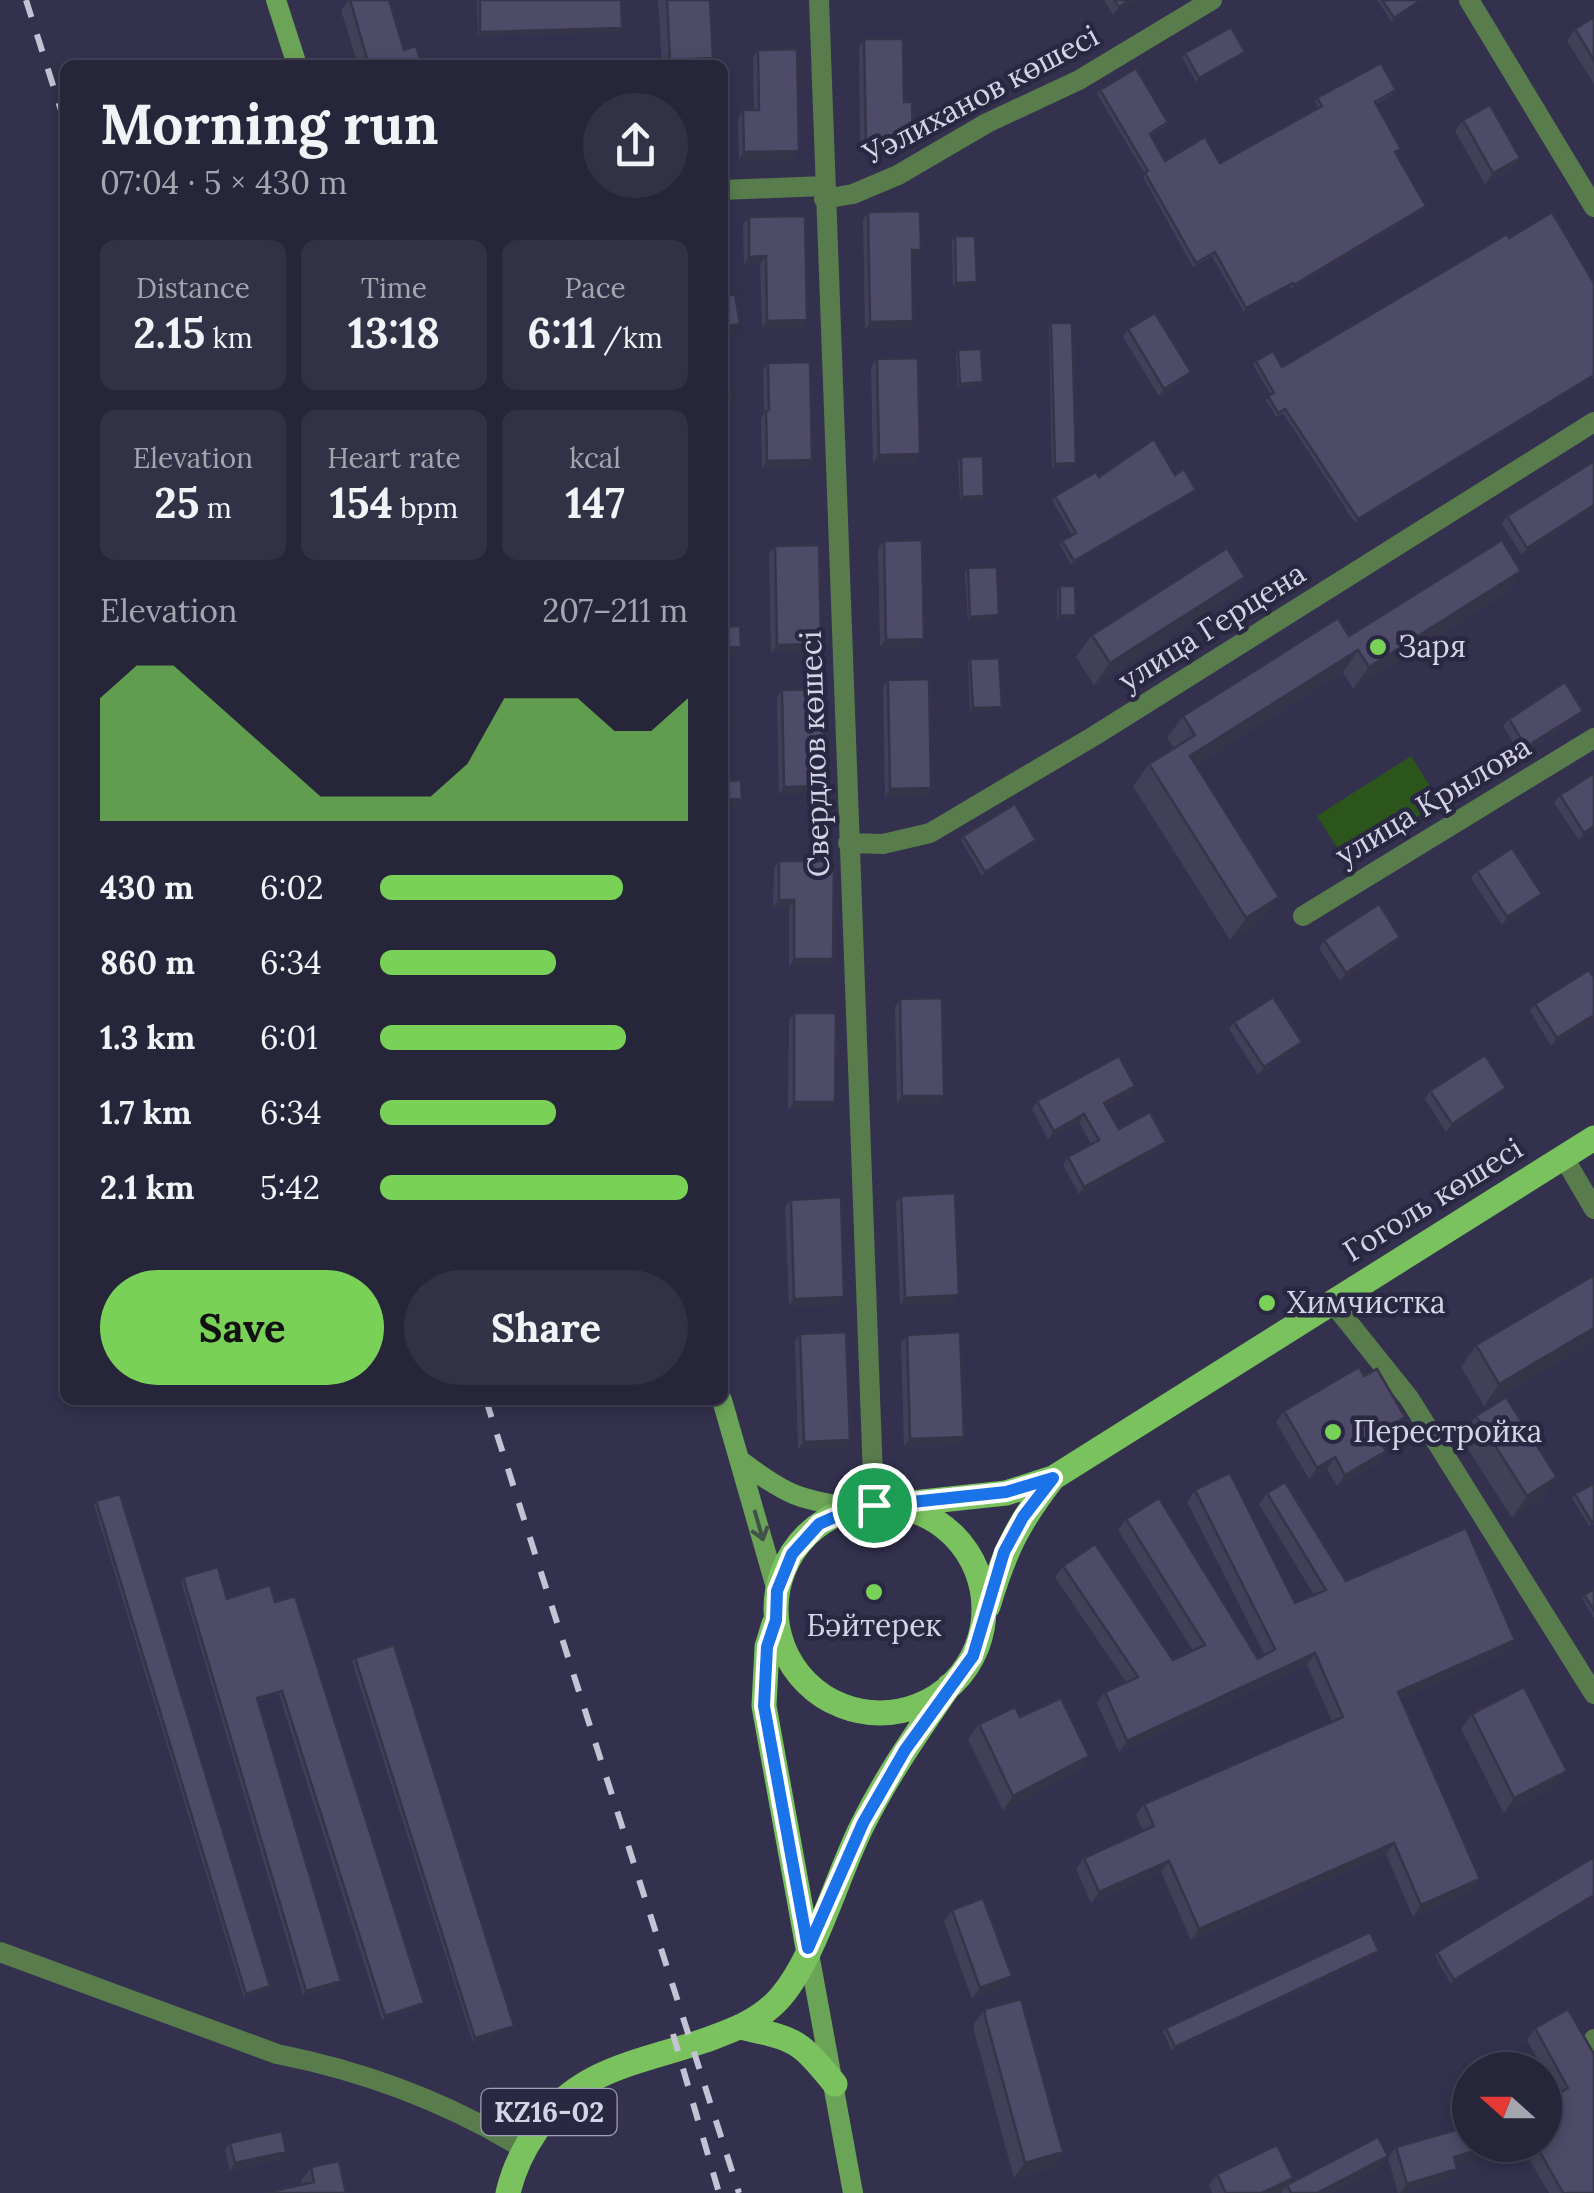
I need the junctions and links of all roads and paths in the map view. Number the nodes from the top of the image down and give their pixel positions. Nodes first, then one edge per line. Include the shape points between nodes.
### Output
1 (276, 0) edge
2 (819, 0) edge
3 (1212, 0) edge
4 (1469, 0) edge
5 (295, 60) edge
6 (728, 190) edge
7 (824, 193) junction
8 (1594, 207) edge
9 (1594, 422) edge
10 (1594, 738) edge
11 (848, 843) junction
12 (1303, 916) dead end
13 (1594, 1138) edge
14 (1564, 1156) junction
15 (1594, 1209) edge
16 (1332, 1302) junction
17 (724, 1405) edge
18 (741, 1461) junction
19 (1053, 1478) junction
20 (874, 1506) junction
21 (777, 1591) junction
22 (984, 1618) junction
23 (776, 1620) junction
24 (950, 1686) junction
25 (1594, 1694) edge
26 (808, 1948) junction
27 (0, 1952) edge
28 (740, 2027) junction
29 (1594, 2038) edge
30 (1594, 2052) edge
31 (834, 2084) junction
32 (524, 2149) junction
33 (508, 2193) edge
34 (853, 2193) edge

1 - 5 street
2 - 7 street, Свердлов көшесі
3 - 7 street, Уәлиханов көшесі via 1079,80 986,123 898,175 853,194
4 - 8 street
6 - 7 street, Уәлиханов көшесі
7 - 11 street, Свердлов көшесі
9 - 11 street, улица Герцена via 930,833 883,844
10 - 12 street, улица Крылова
11 - 20 street, Свердлов көшесі
13 - 14 main road, Гоголь көшесі
14 - 15 street
14 - 16 main road, Гоголь көшесі
16 - 19 main road, Гоголь көшесі
16 - 25 street via 1409,1398
17 - 18 street
18 - 20 street via 782,1491 813,1502
18 -> 21 street
19 - 20 main road via 1006,1492
19 - 22 main road via 1004,1552
20 - 21 main road via 819,1524 792,1554
20 - 22 main road via 931,1518 961,1544 980,1579
21 - 23 main road
22 - 24 main road, KZ16-02 via 973,1656
23 - 24 main road via 797,1673 836,1704 895,1712
23 - 26 main road via 767,1647 764,1706
24 - 26 main road, KZ16-02 via 863,1823
26 - 28 main road, KZ16-02 via 795,1980
26 - 31 street
27 - 32 street via 277,2054 431,2101
28 - 31 main road via 790,2038
28 - 32 main road, KZ16-02 via 581,2083 548,2112
29 - 30 street
31 - 34 street
32 - 33 main road, KZ16-02

